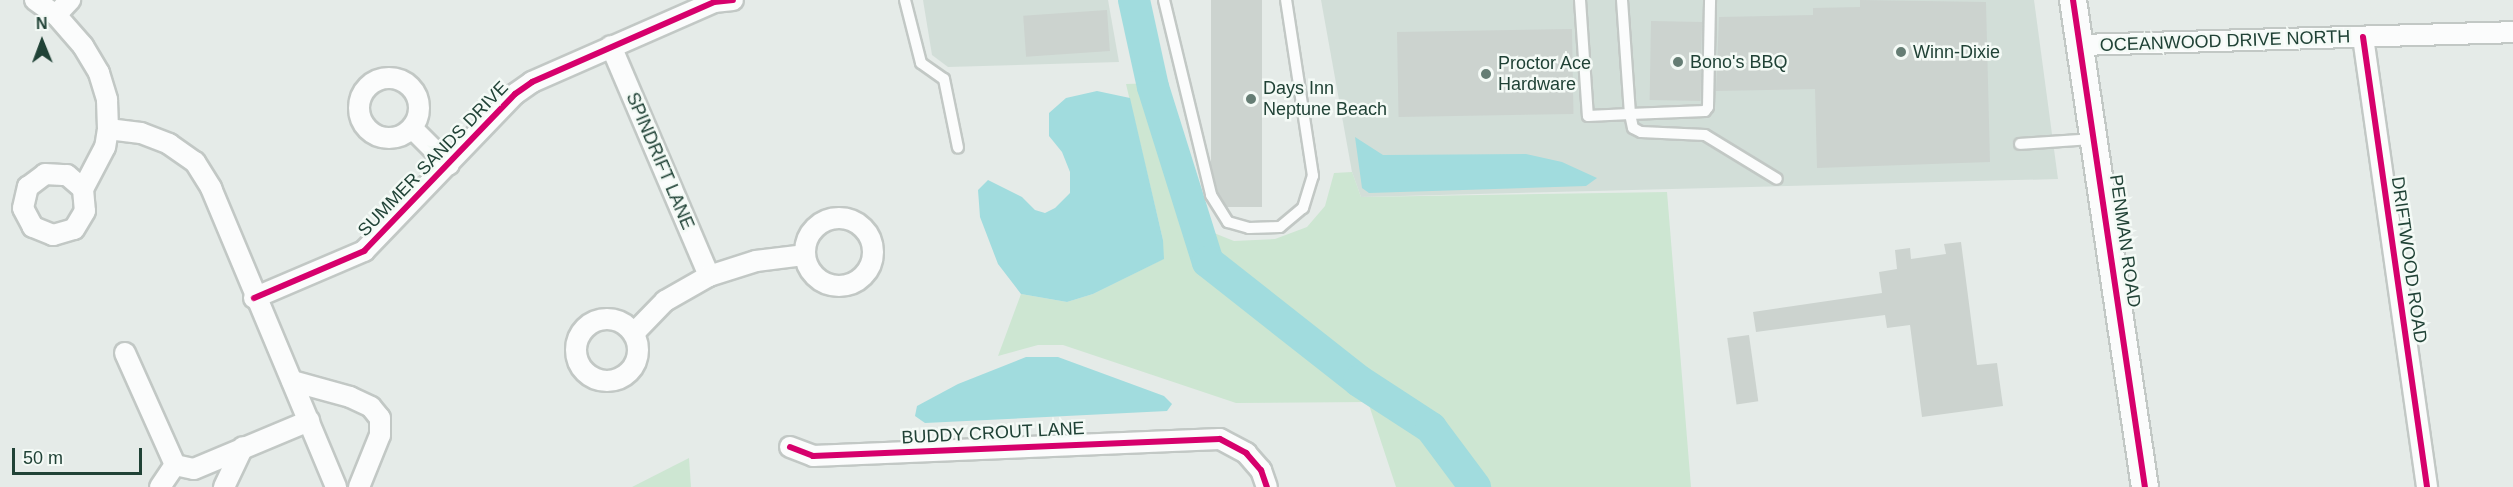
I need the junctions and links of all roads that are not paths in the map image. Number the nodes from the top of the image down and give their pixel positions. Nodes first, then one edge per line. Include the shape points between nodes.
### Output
1 (35, 0) edge
2 (70, 0) edge
3 (905, 0) edge
4 (1164, 0) edge
5 (1287, 0) edge
6 (1580, 0) edge
7 (1622, 0) edge
8 (1710, 0) edge
9 (2073, 0) edge
10 (720, 1) edge
11 (56, 15) junction
12 (2513, 32) edge
13 (2363, 37) junction
14 (2080, 45) junction
15 (611, 46) junction
16 (1630, 114) junction
17 (412, 128) dead end
18 (108, 129) junction
19 (2094, 139) junction
20 (2020, 144) dead end
21 (958, 148) dead end
22 (449, 165) junction
23 (1778, 179) dead end
24 (83, 189) dead end
25 (804, 255) dead end
26 (709, 276) junction
27 (255, 298) junction
28 (635, 332) dead end
29 (125, 353) dead end
30 (292, 381) junction
31 (309, 421) junction
32 (243, 447) junction
33 (790, 447) dead end
34 (175, 465) junction
35 (160, 487) edge
36 (224, 487) edge
37 (336, 487) edge
38 (359, 487) edge
39 (1267, 487) edge
40 (2145, 487) edge
41 (2427, 487) edge

1 - 11 street
2 - 11 street
3 - 21 lane via 921,63 944,79
4 - 5 lane via 1211,195 1228,222 1249,228 1280,227 1303,208 1313,176
6 - 16 lane via 1588,116
7 - 16 lane
8 - 16 lane via 1708,107 1705,111
9 - 14 street, PENMAN ROAD
10 - 15 street, SUMMER SANDS DRIVE
11 - 18 street via 83,46 99,73
12 - 13 street, OCEANWOOD DRIVE NORTH
13 - 14 street, OCEANWOOD DRIVE NORTH
13 - 41 street, DRIFTWOOD ROAD
14 - 19 street, PENMAN ROAD
15 - 22 street, SUMMER SANDS DRIVE via 532,82 515,94
15 - 26 street, SPINDRIFT LANE
16 - 23 lane via 1636,131 1705,135
17 - 22 street
18 - 24 street via 105,147
18 - 27 street via 141,134 169,144 195,162 211,188
19 - 20 lane
19 - 40 street, PENMAN ROAD
22 - 27 street, SUMMER SANDS DRIVE via 364,251
25 - 26 street via 756,261
26 - 28 street via 665,301
27 - 30 street
29 - 34 street
30 - 31 street
30 - 38 street via 350,397 371,407 380,418 380,435
31 - 32 street
31 - 37 street
32 - 34 street via 194,469
32 - 36 street
33 - 39 street, BUDDY CROUT LANE via 813,456 1220,439 1246,453 1262,470
34 - 35 street

